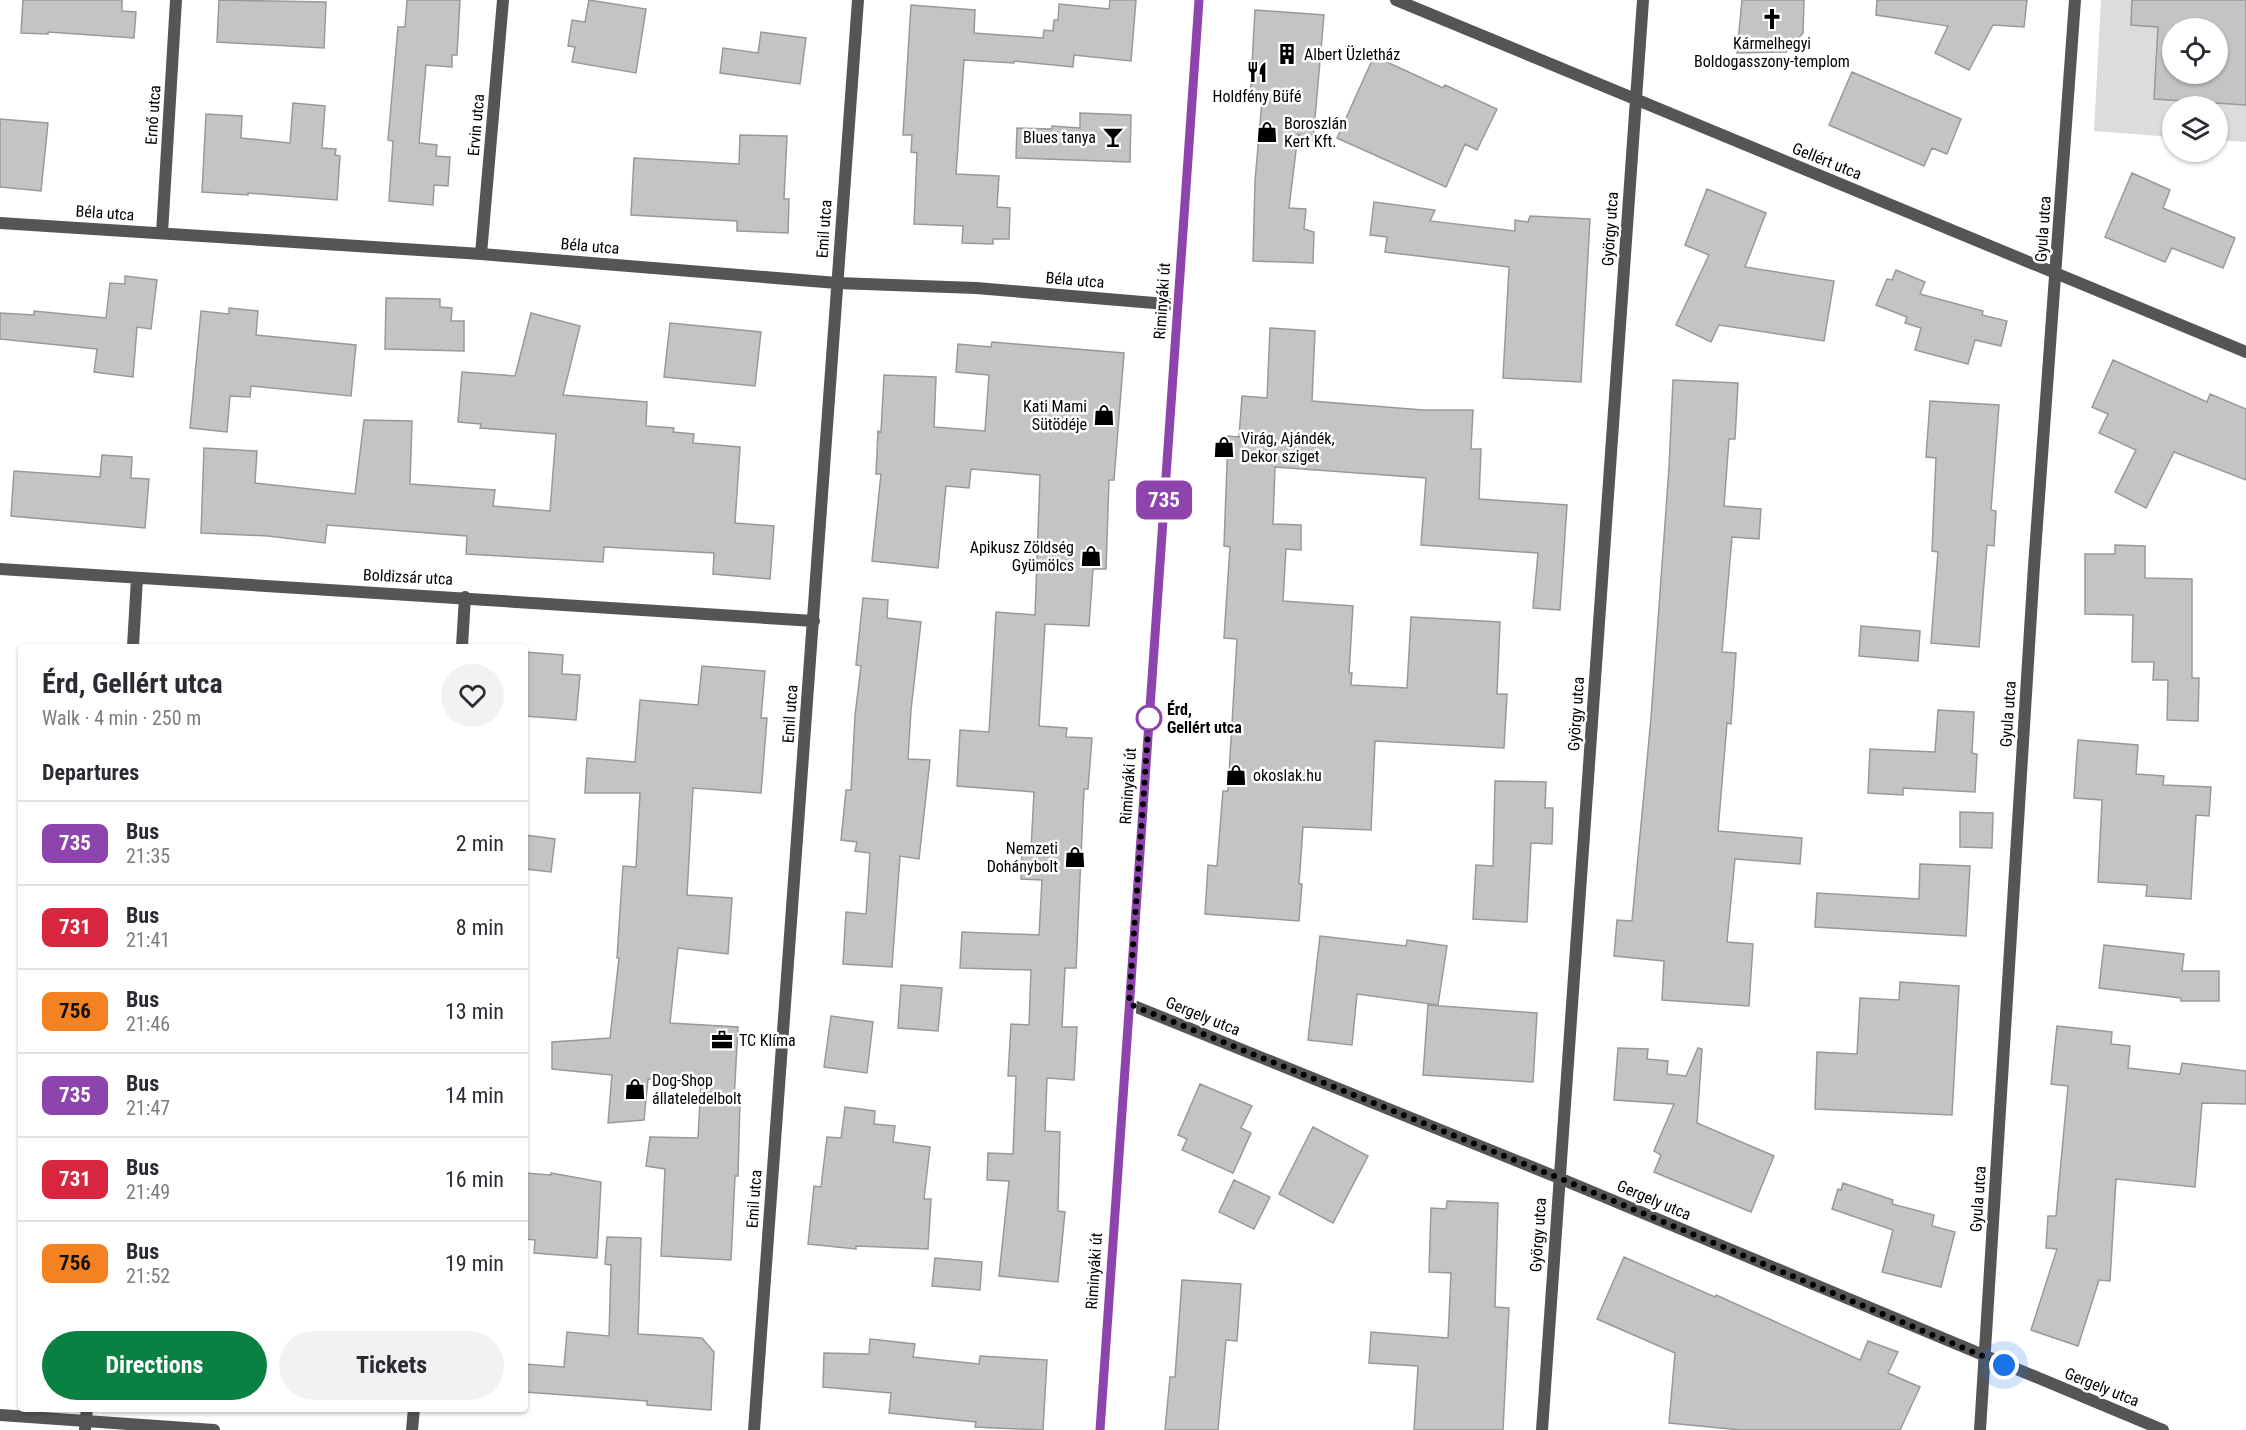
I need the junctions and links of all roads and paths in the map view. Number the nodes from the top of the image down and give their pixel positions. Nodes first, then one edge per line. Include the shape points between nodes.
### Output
1 (176, 0) edge
2 (503, 0) edge
3 (858, 0) edge
4 (1199, 0) edge
5 (1396, 0) edge
6 (1643, 0) edge
7 (2075, 0) edge
8 (1637, 100) junction
9 (0, 222) edge
10 (162, 233) junction
11 (481, 254) junction
12 (2057, 273) junction
13 (837, 283) junction
14 (1178, 305) junction
15 (2246, 352) edge
16 (0, 569) edge
17 (137, 578) junction
18 (465, 597) junction
19 (814, 621) junction
20 (133, 644) edge
21 (462, 644) edge
22 (1129, 1004) junction
23 (1559, 1178) junction
24 (1984, 1357) junction
25 (414, 1412) edge
26 (0, 1414) edge
27 (86, 1426) edge
28 (214, 1430) edge
29 (412, 1430) edge
30 (754, 1430) edge
31 (1100, 1430) edge
32 (1542, 1430) edge
33 (1980, 1430) edge
34 (2163, 1430) edge

1 - 10 street, Ernő utca
2 - 11 street, Ervin utca
3 - 13 street, Emil utca
4 - 14 main road, Riminyáki út
5 - 8 street, Gellért utca
6 - 8 street, György utca
7 - 12 street, Gyula utca
8 - 12 street, Gellért utca
8 - 23 street, György utca
9 - 10 street, Béla utca
10 - 11 street, Béla utca
11 - 13 street, Béla utca
12 - 15 street, Gellért utca
12 - 24 street, Gyula utca via 2034,566
13 - 14 street, Béla utca via 975,288
13 - 19 street, Emil utca
14 - 22 main road, Riminyáki út
16 - 17 street, Boldizsár utca
17 - 18 street, Boldizsár utca
17 - 20 street
18 - 19 street, Boldizsár utca
18 - 21 street
19 - 30 street, Emil utca
22 - 23 street, Gergely utca
22 - 31 main road, Riminyáki út
23 - 24 street, Gergely utca
23 - 32 street, György utca
24 - 33 street, Gyula utca
24 - 34 street, Gergely utca
25 - 29 street
26 - 27 street
27 - 28 street

